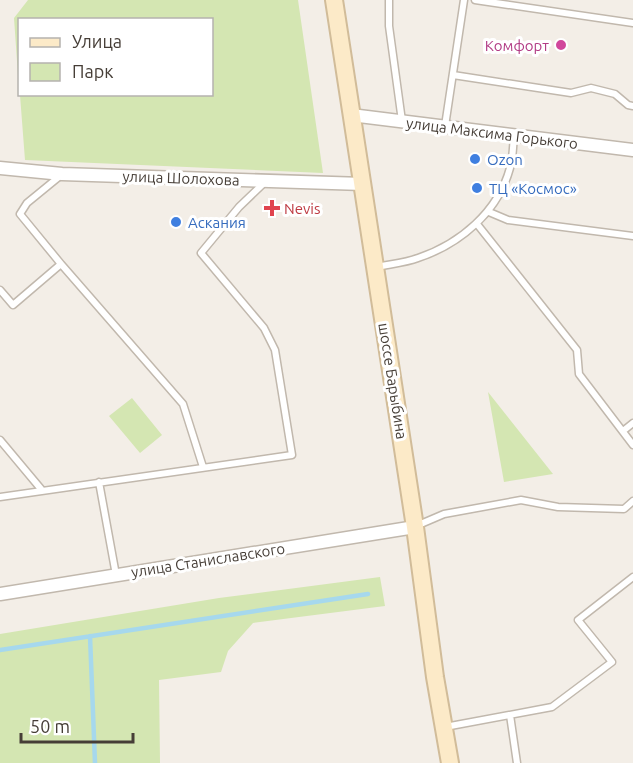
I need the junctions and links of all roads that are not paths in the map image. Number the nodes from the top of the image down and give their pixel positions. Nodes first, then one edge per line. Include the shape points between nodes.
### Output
1 (334, 0) edge
2 (389, 0) edge
3 (464, 0) edge
4 (475, 0) edge
5 (633, 23) edge
6 (453, 75) junction
7 (633, 106) edge
8 (351, 115) junction
9 (402, 121) junction
10 (445, 127) junction
11 (514, 135) junction
12 (633, 150) edge
13 (0, 168) edge
14 (62, 174) junction
15 (267, 180) junction
16 (363, 184) junction
17 (489, 212) junction
18 (477, 224) junction
19 (633, 236) edge
20 (61, 264) junction
21 (376, 267) junction
22 (0, 290) edge
23 (633, 423) edge
24 (623, 431) junction
25 (0, 440) edge
26 (633, 445) edge
27 (203, 467) junction
28 (99, 482) junction
29 (42, 489) junction
30 (0, 497) edge
31 (633, 501) edge
32 (415, 527) junction
33 (116, 575) junction
34 (633, 577) edge
35 (0, 594) edge
36 (510, 715) junction
37 (445, 727) junction
38 (450, 763) edge
39 (517, 763) edge

1 - 8 main road, шоссе Барыбина
2 - 9 lane
3 - 6 lane
4 - 5 lane
6 - 7 lane via 571,93 591,88 615,94
6 - 10 lane
8 - 9 street, улица Максима Горького
8 - 16 main road, шоссе Барыбина
9 - 10 street, улица Максима Горького
10 - 11 street, улица Максима Горького
11 - 12 street, улица Максима Горького
11 - 17 lane via 511,166
13 - 14 street, улица Шолохова
14 - 15 street, улица Шолохова
14 - 20 lane via 27,203 20,214
15 - 16 street, улица Шолохова
15 - 27 lane via 201,253 264,327 274,350 292,455
16 - 21 main road, шоссе Барыбина
17 - 18 lane
17 - 19 lane via 508,220
18 - 21 lane via 426,255
18 - 24 lane via 577,350 579,374
20 - 22 lane via 13,305
20 - 27 lane via 183,404
21 - 32 main road, шоссе Барыбина
23 - 24 lane
24 - 26 lane
25 - 29 lane
27 - 28 lane
28 - 29 lane
28 - 33 lane
29 - 30 lane
31 - 32 lane via 624,509 558,507 520,500 444,514
32 - 33 street, улица Станиславского
32 - 37 main road, шоссе Барыбина
33 - 35 street, улица Станиславского
34 - 36 lane via 578,620 612,662 552,707
36 - 37 lane
36 - 39 lane
37 - 38 main road, шоссе Барыбина

